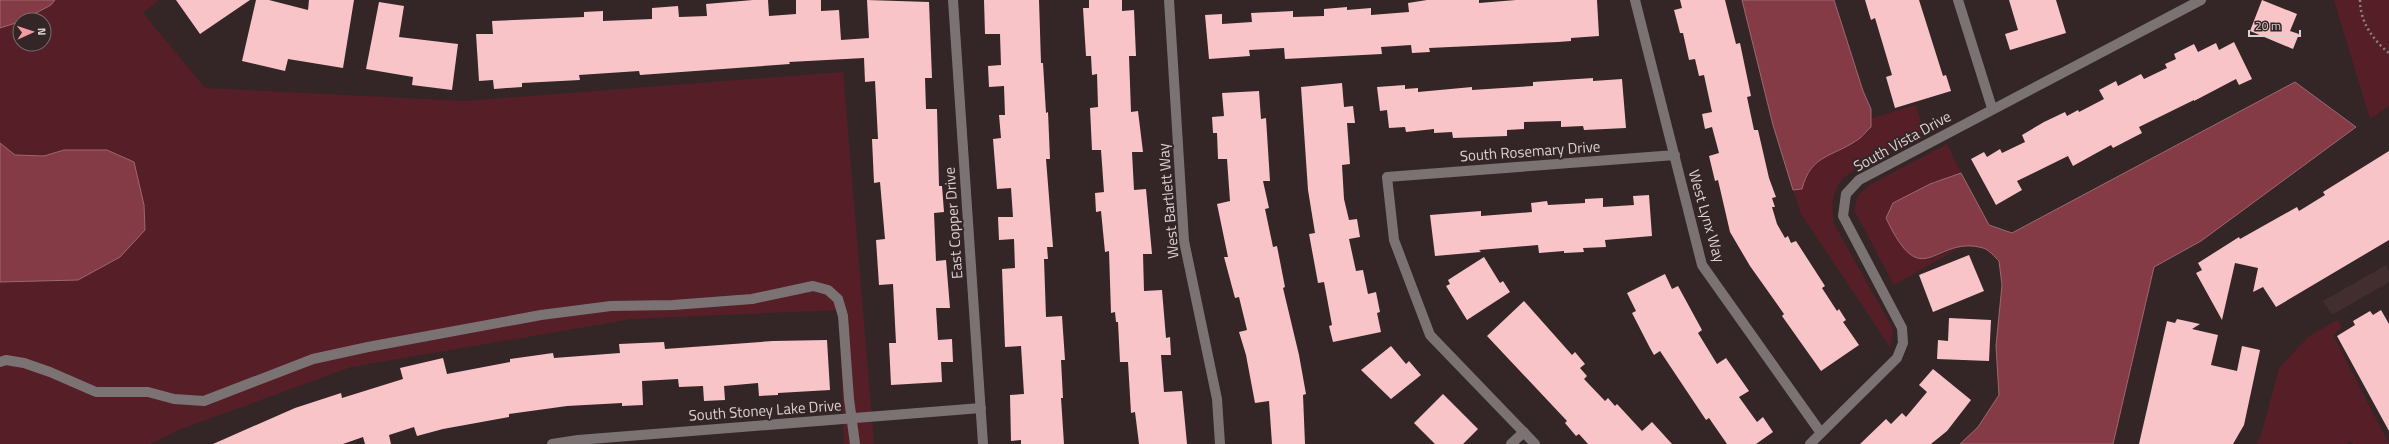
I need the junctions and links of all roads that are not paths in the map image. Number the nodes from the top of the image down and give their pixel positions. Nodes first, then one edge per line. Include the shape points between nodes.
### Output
1 (953, 0) edge
2 (1169, 0) edge
3 (1635, 0) edge
4 (1958, 0) edge
5 (2201, 0) edge
6 (1992, 108) junction
7 (1675, 155) junction
8 (0, 362) edge
9 (981, 408) junction
10 (852, 419) junction
11 (1524, 432) junction
12 (1821, 433) junction
13 (552, 444) edge
14 (855, 444) edge
15 (983, 444) edge
16 (1220, 444) edge
17 (1511, 444) edge
18 (1535, 444) edge
19 (1810, 444) edge

1 - 9 street, East Copper Drive
2 - 16 street, West Bartlett Way via 1184,241 1217,399
3 - 7 street, West Lynx Way
4 - 6 street
5 - 6 street, South Vista Drive
6 - 12 street, South Vista Drive via 1859,180 1846,194 1843,216 1902,328 1903,343 1897,358
7 - 11 street, South Rosemary Drive via 1387,177 1394,240 1430,335
7 - 12 street, West Lynx Way via 1702,265
8 - 10 street via 6,360 24,363 96,392 148,392 174,399 204,401 313,359 384,344 611,306 673,305 752,299 813,286 828,290 838,299 843,316
9 - 10 street, South Stoney Lake Drive
9 - 15 street, East Copper Drive
10 - 13 street, South Stoney Lake Drive
10 - 14 street
11 - 17 street
11 - 18 street
12 - 19 street, South Vista Drive

